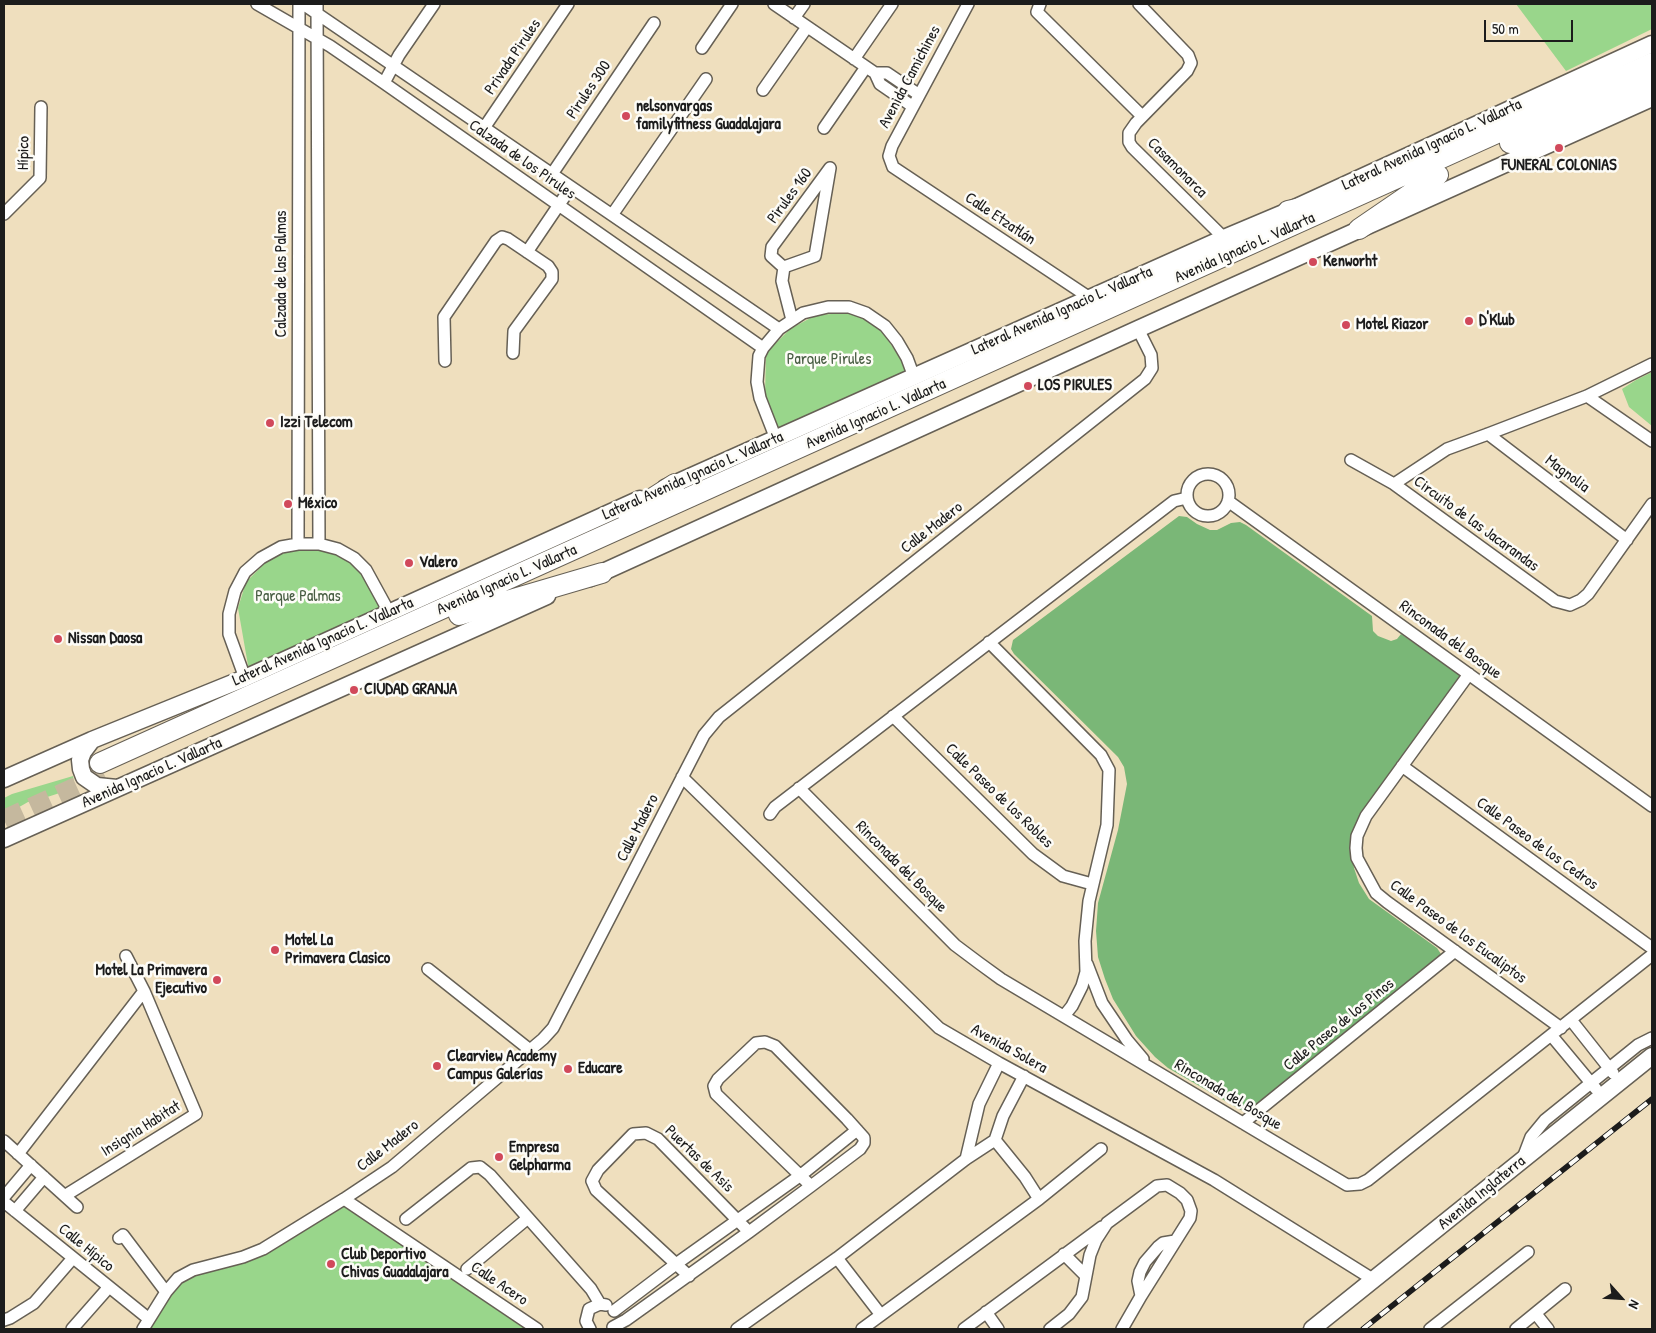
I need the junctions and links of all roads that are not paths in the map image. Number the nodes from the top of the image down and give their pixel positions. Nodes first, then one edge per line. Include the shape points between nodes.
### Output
1 (257, 4) edge
2 (299, 4) edge
3 (303, 4) edge
4 (434, 4) edge
5 (568, 4) edge
6 (732, 4) edge
7 (774, 4) edge
8 (804, 4) edge
9 (892, 4) edge
10 (1040, 4) edge
11 (1139, 4) edge
12 (962, 6) edge
13 (317, 9) edge
14 (794, 18) junction
15 (654, 23) dead end
16 (807, 26) junction
17 (299, 28) junction
18 (317, 39) junction
19 (1652, 44) edge
20 (702, 48) dead end
21 (854, 59) junction
22 (1652, 63) edge
23 (394, 65) junction
24 (871, 70) junction
25 (706, 79) dead end
26 (1652, 80) edge
27 (384, 82) junction
28 (763, 90) dead end
29 (918, 94) junction
30 (1652, 98) edge
31 (912, 106) junction
32 (41, 108) dead end
33 (1142, 116) junction
34 (484, 128) junction
35 (824, 128) dead end
36 (893, 167) joint
37 (552, 174) junction
38 (1438, 175) junction
39 (571, 187) junction
40 (1364, 194) junction
41 (558, 206) junction
42 (1288, 211) junction
43 (4, 214) edge
44 (612, 215) junction
45 (1359, 229) junction
46 (1224, 238) junction
47 (527, 252) junction
48 (784, 267) junction
49 (318, 283) junction
50 (298, 284) junction
51 (1090, 298) junction
52 (792, 320) junction
53 (1138, 329) junction
54 (779, 330) junction
55 (763, 348) junction
56 (513, 353) dead end
57 (445, 361) dead end
58 (1652, 364) edge
59 (914, 377) junction
60 (1588, 396) junction
61 (1488, 434) junction
62 (776, 439) junction
63 (1652, 441) edge
64 (1351, 460) dead end
65 (675, 484) junction
66 (1394, 484) junction
67 (1187, 498) junction
68 (1228, 501) junction
69 (1652, 504) edge
70 (1626, 540) junction
71 (298, 544) junction
72 (319, 544) junction
73 (573, 550) junction
74 (602, 573) junction
75 (389, 612) junction
76 (459, 614) junction
77 (989, 642) junction
78 (1469, 674) junction
79 (245, 678) junction
80 (893, 716) junction
81 (92, 740) junction
82 (1402, 766) junction
83 (108, 775) junction
84 (682, 777) junction
85 (4, 779) edge
86 (799, 788) junction
87 (1652, 806) edge
88 (770, 814) dead end
89 (4, 827) edge
90 (25, 830) junction
91 (4, 839) edge
92 (1092, 884) junction
93 (1652, 948) edge
94 (1455, 951) junction
95 (1652, 955) edge
96 (126, 956) dead end
97 (1087, 964) junction
98 (428, 969) dead end
99 (144, 991) junction
100 (1064, 1016) junction
101 (1571, 1020) junction
102 (1556, 1031) junction
103 (1652, 1038) edge
104 (530, 1050) junction
105 (1652, 1056) edge
106 (999, 1063) junction
107 (1610, 1068) junction
108 (1153, 1069) junction
109 (1024, 1076) junction
110 (1620, 1082) junction
111 (1591, 1083) junction
112 (1602, 1096) junction
113 (1243, 1123) junction
114 (857, 1130) junction
115 (995, 1140) junction
116 (4, 1141) edge
117 (1101, 1150) dead end
118 (18, 1154) junction
119 (966, 1159) junction
120 (1521, 1161) junction
121 (30, 1165) junction
122 (801, 1175) junction
123 (44, 1177) junction
124 (811, 1186) junction
125 (66, 1195) junction
126 (4, 1198) edge
127 (344, 1199) junction
128 (1039, 1199) junction
129 (4, 1202) edge
130 (77, 1206) dead end
131 (15, 1211) junction
132 (528, 1218) junction
133 (406, 1219) dead end
134 (738, 1220) junction
135 (1107, 1223) junction
136 (749, 1232) junction
137 (119, 1238) dead end
138 (1528, 1252) dead end
139 (1064, 1254) junction
140 (73, 1258) junction
141 (837, 1258) junction
142 (676, 1264) junction
143 (467, 1269) dead end
144 (689, 1276) junction
145 (1086, 1276) junction
146 (1374, 1280) junction
147 (109, 1287) junction
148 (1565, 1289) dead end
149 (166, 1292) junction
150 (600, 1304) junction
151 (614, 1311) junction
152 (986, 1312) junction
153 (1536, 1314) junction
154 (881, 1315) junction
155 (4, 1320) edge
156 (146, 1324) edge
157 (585, 1326) edge
158 (970, 1327) edge
159 (612, 1328) edge
160 (72, 1329) edge
161 (537, 1329) edge
162 (737, 1329) edge
163 (862, 1329) edge
164 (998, 1329) edge
165 (1050, 1329) edge
166 (1122, 1329) edge
167 (1312, 1329) edge
168 (1430, 1329) edge
169 (1516, 1329) edge
170 (1548, 1329) edge

1 - 17 street, Calzada de los Pirules
2 - 17 street, Calzada de las Palmas
3 - 13 street, Calzada de los Pirules
4 - 23 street
5 - 34 street, Privada Pirules
6 - 20 street
7 - 14 street
8 - 14 street
9 - 21 street
10 - 33 street, Casamonarca via 1037,12
11 - 33 street, Casamonarca via 1188,55 1191,63
12 - 29 street, Avenida Camichines
13 - 18 street
13 - 23 street, Calzada de los Pirules
14 - 16 street
15 - 37 street, Pirules 300
16 - 21 street
16 - 28 street
17 - 18 street, Calzada de los Pirules
17 - 50 street, Calzada de las Palmas
18 - 27 street, Calzada de los Pirules
18 - 49 street
19 - 42 street, Lateral Avenida Ignacio L. Vallarta
21 - 24 street
22 - 40 highway, Avenida Ignacio L. Vallarta
23 - 27 street
23 - 34 street, Calzada de los Pirules
24 - 29 street via 887,73
24 - 31 street via 880,84
24 - 35 street
25 - 44 street
26 - 38 highway, Avenida Ignacio L. Vallarta
27 - 41 street, Calzada de los Pirules
29 - 31 street, Avenida Camichines
30 - 45 street
31 - 36 street, Avenida Camichines via 892,146 889,156
32 - 43 street, Hípico via 40,178
33 - 46 street, Casamonarca via 1129,133 1132,147
34 - 37 street, Calzada de los Pirules
36 - 51 street, Calle Etzatlán
37 - 39 street, Calzada de los Pirules
38 - 45 highway
38 - 76 highway, Avenida Ignacio L. Vallarta
39 - 41 street
39 - 44 street, Calzada de los Pirules
40 - 42 highway
40 - 73 highway, Avenida Ignacio L. Vallarta
41 - 47 street
41 - 55 street, Calzada de los Pirules
42 - 46 street, Lateral Avenida Ignacio L. Vallarta
44 - 54 street, Calzada de los Pirules
45 - 53 street
46 - 51 street, Lateral Avenida Ignacio L. Vallarta
47 - 56 street via 548,266 552,279 514,331
47 - 57 street via 508,239 502,237 496,241 444,316
48 - 48 street, Pirules 160 via 815,256 830,168 772,247 771,256
48 - 52 street via 782,281
49 - 50 street
49 - 72 street
50 - 71 street, Calzada de las Palmas
51 - 59 street, Lateral Avenida Ignacio L. Vallarta
52 - 54 street
52 - 59 street via 803,313 828,307 849,307 866,313 885,326 897,341
53 - 74 street
53 - 84 street, Calle Madero via 1151,355 1152,368 1146,379 719,717 704,735
54 - 55 street
55 - 62 street via 759,356 757,382 765,415
58 - 60 street, Circuito de las Jacarandas
59 - 62 street, Lateral Avenida Ignacio L. Vallarta
60 - 61 street, Circuito de las Jacarandas
60 - 63 street
61 - 66 street, Circuito de las Jacarandas via 1447,449
61 - 70 street, Magnolia
62 - 65 street, Lateral Avenida Ignacio L. Vallarta
64 - 66 street
65 - 73 highway
65 - 75 street, Lateral Avenida Ignacio L. Vallarta
66 - 70 street, Circuito de las Jacarandas via 1556,600 1570,605 1588,594
67 - 68 street via 1195,511 1210,516 1218,513
67 - 68 street via 1189,486 1198,476 1210,474 1221,478 1228,489
67 - 77 street via 1174,501
68 - 78 street, Rinconada del Bosque
69 - 70 street, Circuito de las Jacarandas
71 - 72 street
71 - 79 street via 281,547 261,558 245,572 235,591 229,614 229,634
72 - 75 street via 354,558 366,570
73 - 83 highway, Avenida Ignacio L. Vallarta
74 - 76 highway
74 - 83 street, Avenida Ignacio L. Vallarta
75 - 79 street, Lateral Avenida Ignacio L. Vallarta
76 - 83 highway, Avenida Ignacio L. Vallarta
77 - 80 street
77 - 92 street via 1101,756 1110,770 1107,825
78 - 82 street, Calle Paseo de los Eucaliptos
78 - 87 street, Rinconada del Bosque
79 - 81 street, Lateral Avenida Ignacio L. Vallarta
80 - 86 street
80 - 92 street, Calle Paseo de los Robles via 1033,854 1063,876
81 - 83 street via 80,760 84,777 96,786
81 - 85 street, Lateral Avenida Ignacio L. Vallarta
82 - 93 street, Calle Paseo de los Cedros
82 - 94 street, Calle Paseo de los Eucaliptos via 1361,825 1357,858 1376,893
83 - 90 street, Avenida Ignacio L. Vallarta
84 - 104 street, Calle Madero via 553,1028
84 - 106 street, Avenida Solera via 928,1018 950,1035
86 - 88 street
86 - 100 street, Rinconada del Bosque via 955,945 1001,979
89 - 90 street
90 - 91 street, Avenida Ignacio L. Vallarta
92 - 97 street
94 - 102 street, Calle Paseo de los Eucaliptos
94 - 113 street, Calle Paseo de los Pinos
95 - 101 street, Rinconada del Bosque
96 - 99 street, Insignia Habitat
97 - 100 street via 1082,986
97 - 108 street via 1102,1003 1127,1040
98 - 104 street
99 - 118 street
99 - 125 street, Insignia Habitat via 196,1114
100 - 108 street, Rinconada del Bosque
101 - 102 street, Rinconada del Bosque
101 - 107 street
102 - 111 street, Calle Paseo de los Eucaliptos
102 - 113 street, Rinconada del Bosque via 1360,1184 1348,1185
103 - 107 street
104 - 127 street, Calle Madero via 392,1167
105 - 110 street, Avenida Inglaterra
106 - 109 street, Avenida Solera
106 - 119 street via 979,1104
107 - 110 street
107 - 111 street
108 - 113 street, Rinconada del Bosque
109 - 115 street via 1003,1116
109 - 146 street, Avenida Solera via 1214,1180
110 - 112 street, Avenida Inglaterra
111 - 112 street, Calle Paseo de los Eucaliptos
111 - 120 street via 1538,1128
112 - 120 street, Avenida Inglaterra
114 - 122 street
114 - 122 street via 775,1046 756,1043 718,1079 714,1086 716,1094
114 - 124 street via 864,1138 860,1149
115 - 119 street
115 - 128 street
116 - 118 street
117 - 128 street
118 - 121 street
119 - 141 street
120 - 146 street, Avenida Inglaterra
121 - 123 street
121 - 126 street
122 - 124 street
122 - 134 street
123 - 125 street
123 - 131 street
124 - 136 street
125 - 130 street
127 - 149 street, Calle Madero via 263,1250 193,1270 178,1278
127 - 161 street, Calle Acero
128 - 154 street
129 - 131 street, Calle Hípico
131 - 140 street, Calle Hípico
132 - 133 street via 480,1167 471,1168
132 - 143 street
132 - 150 street via 591,1289
134 - 136 street, Puertas de Asis
134 - 142 street
134 - 142 street, Puertas de Asis via 658,1139 646,1133 633,1134 598,1170 592,1181 596,1190
135 - 139 street
135 - 145 street via 1090,1255
135 - 166 street via 1156,1186 1166,1185 1180,1193 1187,1200 1190,1211 1190,1218 1175,1241 1163,1243 1145,1262 1138,1281 1141,1296
136 - 144 street
137 - 149 street via 123,1235
138 - 168 street
139 - 145 street
139 - 152 street
140 - 147 street, Calle Hípico
140 - 155 street via 34,1303
141 - 154 street
141 - 162 street
142 - 144 street, Puertas de Asis
142 - 151 street
144 - 159 street
145 - 165 street via 1082,1297 1069,1314
146 - 167 street, Avenida Inglaterra
147 - 156 street, Calle Hípico
147 - 160 street
148 - 153 street
149 - 156 street, Calle Madero
150 - 151 street via 608,1305
150 - 157 street via 589,1309
151 - 159 street via 616,1319
152 - 158 street
152 - 164 street
153 - 169 street
153 - 170 street
154 - 163 street

